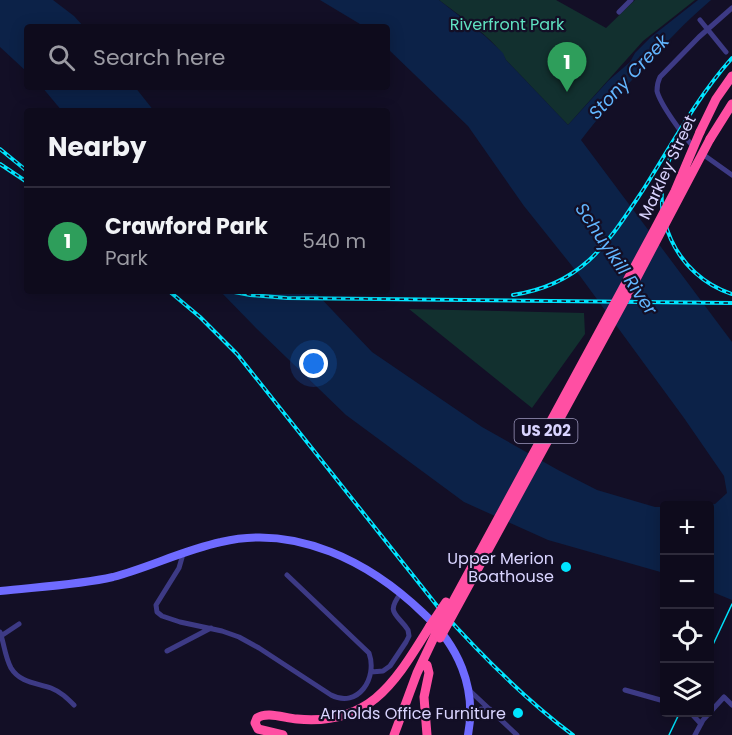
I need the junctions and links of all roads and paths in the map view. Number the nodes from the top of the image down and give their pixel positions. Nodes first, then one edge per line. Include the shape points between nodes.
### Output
1 (631, 0) edge
2 (732, 8) edge
3 (619, 12) dead end
4 (700, 20) dead end
5 (708, 29) junction
6 (726, 52) dead end
7 (732, 76) edge
8 (732, 104) edge
9 (732, 175) edge
10 (634, 276) junction
11 (183, 554) junction
12 (286, 575) dead end
13 (0, 591) edge
14 (400, 593) junction
15 (19, 624) dead end
16 (211, 628) junction
17 (435, 632) junction
18 (1, 634) edge
19 (167, 651) dead end
20 (9, 662) junction
21 (0, 665) edge
22 (427, 665) junction
23 (370, 672) junction
24 (469, 690) junction
25 (626, 690) dead end
26 (660, 700) edge
27 (74, 705) dead end
28 (732, 705) edge
29 (490, 709) junction
30 (471, 715) junction
31 (695, 717) edge
32 (701, 724) junction
33 (397, 734) edge
34 (283, 735) edge
35 (427, 735) edge
36 (468, 735) edge
37 (517, 735) edge
38 (695, 735) edge

1 - 3 street
2 - 5 street
4 - 5 street
5 - 6 street
5 - 9 street via 660,77 657,86 689,143
7 - 10 highway, Markley Street / US 202, bridge via 700,132
8 - 10 highway, Markley Street, bridge
10 - 17 highway, bridge
10 - 17 highway, US 202, bridge via 460,588 452,592
11 - 13 main road via 87,581
11 - 14 main road via 241,538 288,539 345,558
11 - 16 street via 156,610 173,620
12 - 23 street via 366,648 371,658
14 - 23 street via 392,611 407,627 408,639 386,669
14 - 24 main road via 450,643
15 - 18 street
16 - 19 street
16 - 23 street via 249,642 337,699 348,699 360,692
17 - 22 highway
17 - 33 highway
17 - 34 highway via 394,682 362,708 326,719 264,715 256,718 258,729
18 - 20 street
20 - 21 street
20 - 27 street via 23,680 56,690
22 - 33 highway
22 - 35 highway
24 - 29 street
24 - 30 main road
25 - 26 street
28 - 32 street via 724,697
29 - 30 street
29 - 37 street
30 - 36 main road
31 - 32 street
32 - 38 street

